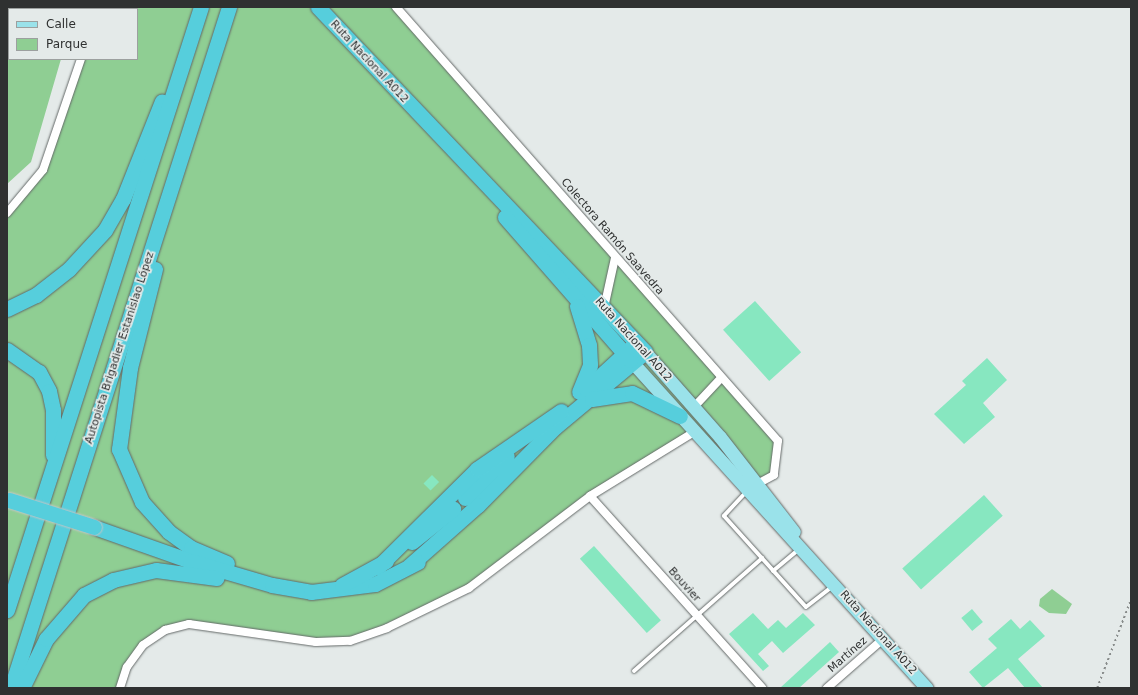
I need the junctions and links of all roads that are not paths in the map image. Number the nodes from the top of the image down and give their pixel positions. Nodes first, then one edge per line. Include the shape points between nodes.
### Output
1 (201, 7) edge
2 (229, 7) edge
3 (318, 7) edge
4 (396, 7) edge
5 (193, 31) junction
6 (81, 60) edge
7 (420, 118) junction
8 (167, 203) junction
9 (7, 213) edge
10 (615, 258) junction
11 (572, 295) junction
12 (604, 308) junction
13 (7, 310) edge
14 (640, 348) junction
15 (7, 350) edge
16 (628, 358) junction
17 (721, 378) junction
18 (579, 402) junction
19 (694, 407) junction
20 (680, 416) junction
21 (694, 432) junction
22 (521, 440) junction
23 (519, 465) junction
24 (53, 468) junction
25 (752, 488) junction
26 (590, 496) junction
27 (8, 500) edge
28 (801, 546) junction
29 (762, 558) junction
30 (409, 566) junction
31 (378, 567) junction
32 (774, 571) junction
33 (832, 582) junction
34 (272, 585) junction
35 (332, 589) junction
36 (7, 610) edge
37 (697, 616) junction
38 (883, 639) junction
39 (634, 671) dead end
40 (11, 688) edge
41 (22, 688) edge
42 (120, 688) edge
43 (762, 688) edge
44 (827, 688) edge
45 (927, 688) edge

1 - 5 highway
2 - 8 highway, Autopista Brigadier Estanislao López
3 - 7 highway, Ruta Nacional A012
4 - 10 street, Colectora Ramón Saavedra
5 - 13 highway via 123,199 105,230 69,269 36,295
5 - 24 highway
6 - 9 street via 43,170
7 - 11 highway, Ruta Nacional A012
7 - 12 highway, Ruta Nacional A012
8 - 34 highway via 167,222 130,368 119,448 142,502 169,532 191,548
8 - 40 highway, Autopista Brigadier Estanislao López
10 - 12 street
10 - 17 street, Colectora Ramón Saavedra
11 - 16 highway, Ruta Nacional A012
11 - 18 highway via 584,322 590,366
12 - 14 highway, Ruta Nacional A012
14 - 16 highway
14 - 19 main road, Ruta Nacional A012
15 - 24 highway via 39,372 49,391 54,410
16 - 18 highway
16 - 20 main road, Ruta Nacional A012
17 - 19 street
17 - 25 street, Colectora Ramón Saavedra via 778,441 774,475
18 - 20 highway via 600,396 632,393
18 - 22 highway
18 - 23 highway
19 - 25 main road, Ruta Nacional A012
20 - 21 main road, Ruta Nacional A012
21 - 25 main road, Ruta Nacional A012
21 - 26 street
22 - 23 highway via 465,499
22 - 31 highway via 477,469
23 - 30 highway
24 - 36 highway
25 - 28 main road, Ruta Nacional A012
25 - 29 lane via 724,516
26 - 37 street, Bouvier
26 - 42 street via 470,588 387,628 350,641 316,642 189,624 165,630 142,644 127,667
27 - 34 highway, bridge
28 - 32 lane
28 - 33 main road, Ruta Nacional A012
29 - 32 lane
29 - 37 lane
30 - 31 highway via 453,509
30 - 35 highway via 375,584
31 - 35 highway
32 - 33 lane via 806,607
33 - 38 main road, Ruta Nacional A012
34 - 35 highway via 311,592
34 - 41 highway via 256,588 169,570 113,580 84,595 61,619 33,661
37 - 39 lane
37 - 43 street, Bouvier
38 - 44 street, Martínez
38 - 45 main road, Ruta Nacional A012

